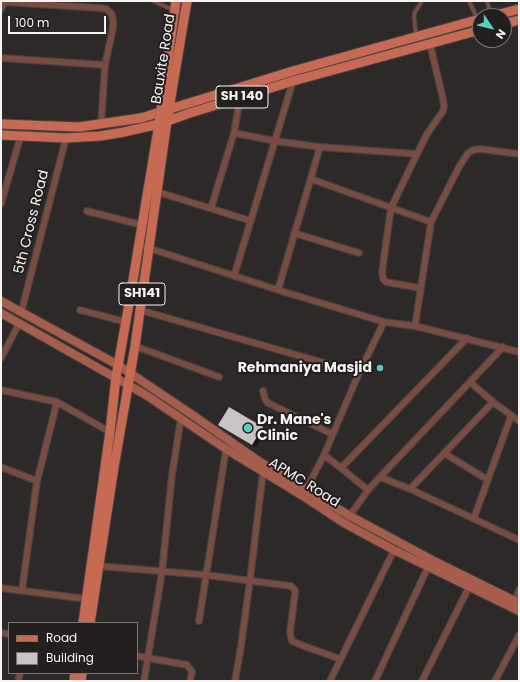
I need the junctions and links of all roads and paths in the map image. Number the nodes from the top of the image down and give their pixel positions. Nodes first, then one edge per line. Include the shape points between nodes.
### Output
1 (153, 1) edge
2 (187, 1) edge
3 (422, 1) edge
4 (4, 2) edge
5 (176, 6) edge
6 (1, 9) edge
7 (185, 15) junction
8 (472, 22) edge
9 (472, 32) edge
10 (417, 38) junction
11 (430, 44) junction
12 (1, 58) edge
13 (105, 65) junction
14 (293, 81) junction
15 (240, 97) junction
16 (170, 109) junction
17 (160, 112) junction
18 (163, 122) junction
19 (1, 124) edge
20 (101, 124) junction
21 (234, 133) junction
22 (1, 135) edge
23 (21, 135) junction
24 (66, 138) junction
25 (276, 141) junction
26 (320, 147) junction
27 (417, 154) junction
28 (519, 154) edge
29 (311, 179) junction
30 (158, 192) junction
31 (1, 204) edge
32 (210, 208) junction
33 (391, 208) junction
34 (87, 211) dead end
35 (251, 221) junction
36 (431, 222) junction
37 (142, 225) junction
38 (294, 233) junction
39 (139, 245) junction
40 (149, 247) junction
41 (358, 253) dead end
42 (234, 276) junction
43 (420, 288) junction
44 (278, 290) junction
45 (1, 301) edge
46 (80, 310) dead end
47 (140, 310) junction
48 (1, 313) edge
49 (21, 313) junction
50 (126, 322) junction
51 (384, 322) junction
52 (19, 324) junction
53 (415, 326) junction
54 (467, 338) junction
55 (135, 346) junction
56 (503, 347) junction
57 (519, 352) edge
58 (1, 358) edge
59 (118, 365) junction
60 (359, 373) junction
61 (131, 375) junction
62 (116, 377) junction
63 (219, 377) dead end
64 (470, 382) junction
65 (128, 385) junction
66 (1, 390) edge
67 (263, 391) dead end
68 (57, 402) junction
69 (493, 402) junction
70 (511, 416) junction
71 (181, 418) junction
72 (519, 421) edge
73 (110, 432) junction
74 (332, 434) junction
75 (226, 448) junction
76 (444, 453) junction
77 (324, 455) junction
78 (1, 467) edge
79 (341, 468) junction
80 (263, 472) junction
81 (380, 477) junction
82 (488, 480) junction
83 (37, 481) junction
84 (410, 489) junction
85 (368, 490) junction
86 (305, 492) junction
87 (350, 516) junction
88 (474, 518) junction
89 (344, 523) junction
90 (519, 540) edge
91 (394, 550) junction
92 (100, 566) junction
93 (428, 567) junction
94 (162, 572) junction
95 (206, 575) junction
96 (250, 580) junction
97 (470, 587) junction
98 (1, 588) edge
99 (22, 590) junction
100 (519, 590) edge
101 (87, 599) junction
102 (517, 606) edge
103 (199, 621) dead end
104 (83, 622) edge
105 (90, 622) edge
106 (519, 635) edge
107 (138, 656) edge
108 (148, 658) junction
109 (340, 659) junction
110 (144, 681) edge
111 (190, 681) edge
112 (235, 681) edge
113 (330, 681) edge
114 (376, 681) edge
115 (422, 681) edge
116 (495, 681) edge

1 - 5 lane
2 - 7 main road, Bauxite Road / SH141
3 - 10 lane via 414,17
4 - 6 street
4 - 13 street via 106,9 111,13 113,28
5 - 7 lane
5 - 17 main road
7 - 16 main road, Bauxite Road / SH141
8 - 10 main road, SH 140
9 - 11 main road, SH 140
10 - 16 main road, SH 140
11 - 14 main road, SH 140
11 - 27 street via 444,106
12 - 13 street
13 - 20 street
14 - 15 main road, SH 140
14 - 25 street
15 - 18 main road, SH 140
15 - 21 street
16 - 17 main road, SH 140
16 - 18 main road, Bauxite Road / SH141
17 - 18 main road
17 - 20 main road, SH 140
18 - 24 main road, SH 140 via 100,136
18 - 30 main road, SH141
18 - 37 main road
19 - 20 main road, SH 140 via 79,127
21 - 25 street
21 - 32 street
22 - 23 main road, SH 140
23 - 24 main road, SH 140
23 - 31 street
24 - 49 street, 5th Cross Road
25 - 26 street
25 - 35 street
26 - 27 street
26 - 29 street
27 - 33 street
28 - 36 street via 480,149 468,153
29 - 33 street
29 - 38 street
30 - 32 street
30 - 40 main road, SH141
32 - 35 street
33 - 36 street
33 - 43 street via 382,276 390,283
34 - 37 street
35 - 42 street
36 - 43 street
37 - 39 main road
38 - 41 street
38 - 44 street
39 - 40 street
39 - 50 main road
40 - 42 street
40 - 47 main road, SH141
42 - 44 street
43 - 53 street
44 - 51 street
45 - 49 street, APMC Road
46 - 50 street
47 - 55 main road, SH141
47 - 60 street
48 - 52 street, APMC Road
49 - 59 street, APMC Road
50 - 59 main road
51 - 53 street
51 - 60 street
52 - 58 street
52 - 62 street, APMC Road
53 - 54 street
54 - 56 street
54 - 79 street
55 - 61 main road, SH141
55 - 63 street
56 - 57 street
56 - 64 street
59 - 61 street, APMC Road
59 - 62 main road
60 - 74 street
61 - 65 main road, SH141
61 - 86 street, APMC Road
62 - 65 street, APMC Road
62 - 73 main road
64 - 69 street
64 - 81 street
65 - 71 street, APMC Road
65 - 92 main road, SH141
66 - 68 street
67 - 74 street via 268,403
68 - 73 street
68 - 83 street
69 - 70 street
69 - 76 street
70 - 72 street
70 - 82 street
71 - 75 street, APMC Road
71 - 94 street
73 - 101 main road
74 - 77 street
75 - 80 street, APMC Road
75 - 95 street
76 - 82 street
76 - 84 street
77 - 79 street
77 - 86 street
78 - 83 street
79 - 85 street
80 - 86 street, APMC Road
80 - 96 street
81 - 84 street
81 - 85 street
82 - 88 street
83 - 99 street
84 - 88 street
85 - 87 street
86 - 87 street, APMC Road
86 - 89 street, APMC Road
87 - 89 street
87 - 102 street, APMC Road
88 - 90 street
89 - 91 street, APMC Road
91 - 93 street, APMC Road
91 - 109 street
92 - 94 street
92 - 105 main road, SH141
93 - 97 street, APMC Road
93 - 114 street
94 - 95 street
94 - 108 street
95 - 96 street
95 - 103 street
96 - 109 street via 294,587 296,593 290,632 292,640
96 - 112 street
97 - 102 street, APMC Road
97 - 115 street
98 - 99 street
99 - 101 street
100 - 102 street
101 - 104 main road
106 - 116 street
107 - 108 street
108 - 110 street
108 - 111 street via 187,665 192,672
109 - 113 street

